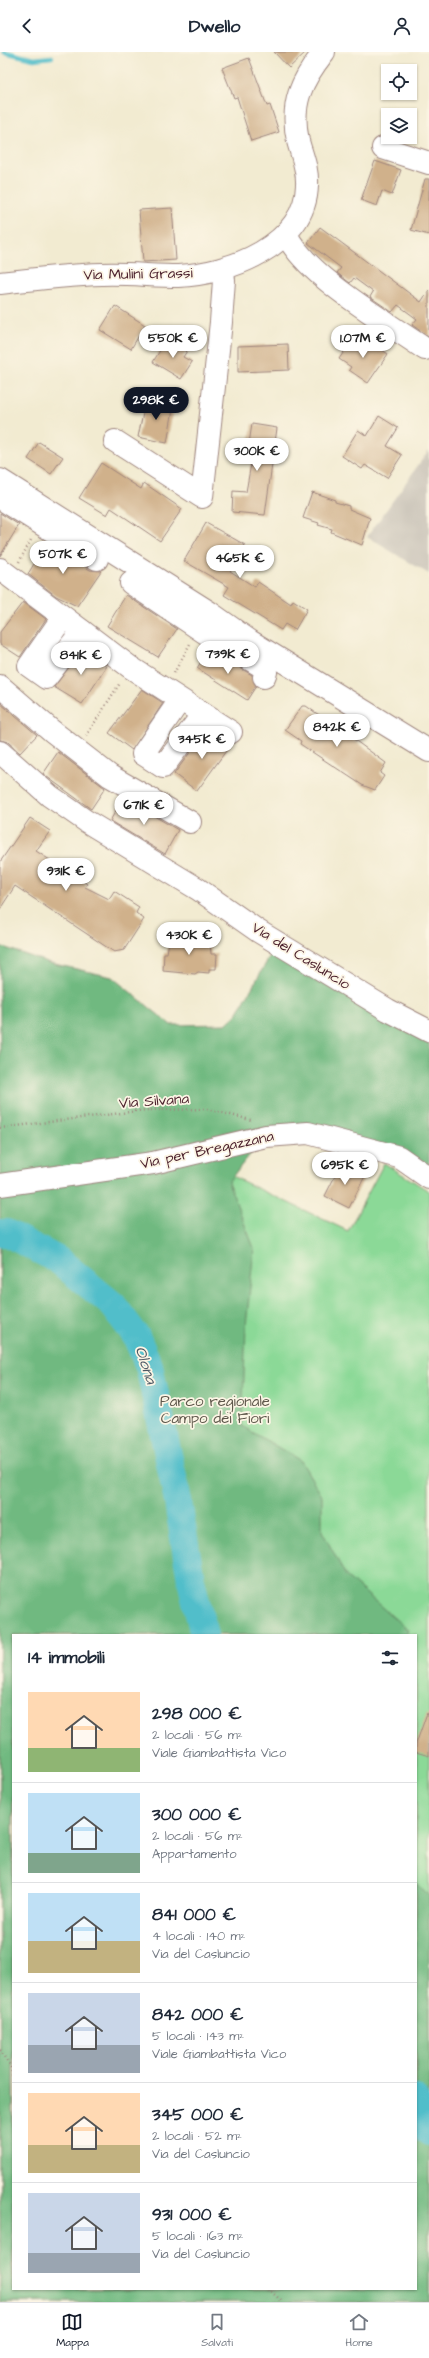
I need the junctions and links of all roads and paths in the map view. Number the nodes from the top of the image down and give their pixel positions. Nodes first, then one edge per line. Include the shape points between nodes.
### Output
1 (324, 52) edge
2 (383, 148) dead end
3 (429, 163) edge
4 (286, 234) junction
5 (222, 269) junction
6 (0, 283) edge
7 (425, 349) dead end
8 (115, 441) dead end
9 (0, 480) edge
10 (0, 498) edge
11 (41, 522) junction
12 (102, 562) dead end
13 (5, 572) edge
14 (131, 583) dead end
15 (63, 617) junction
16 (202, 625) junction
17 (82, 631) junction
18 (46, 642) junction
19 (64, 655) junction
20 (130, 667) junction
21 (264, 676) dead end
22 (0, 686) edge
23 (172, 694) junction
24 (203, 714) junction
25 (162, 727) junction
26 (231, 732) dead end
27 (182, 741) junction
28 (76, 750) junction
29 (429, 751) edge
30 (0, 752) edge
31 (190, 822) dead end
32 (429, 1031) edge
33 (254, 1120) dead end
34 (0, 1128) edge
35 (429, 1178) edge
36 (0, 1185) edge
37 (0, 2050) edge
38 (12, 2075) edge
39 (269, 2290) edge
40 (283, 2302) edge

1 - 4 street, Via Mulini Grassi via 307,75 296,101 296,124 308,185 299,217
2 - 3 street
4 - 5 street, Via Mulini Grassi via 268,247
4 - 7 street via 296,252 329,280
5 - 6 street, Via Mulini Grassi via 179,276 96,274
5 - 8 street via 224,280 221,322 202,497
9 - 11 street
10 - 11 street
11 - 12 street
11 - 13 path
11 - 16 street
13 - 15 street
14 - 16 street
15 - 17 street
15 - 18 street
16 - 21 street via 263,667 266,672
16 - 23 path
16 - 29 street via 250,641
17 - 19 street
17 - 20 street
18 - 19 street
18 - 19 street via 29,666 46,678
20 - 23 street
20 - 28 path
22 - 28 street
23 - 24 street
23 - 25 street
24 - 26 street
24 - 27 street
25 - 27 street
25 - 27 street via 143,754 163,767
28 - 31 street via 110,776
30 - 32 street, Via del Casluncio via 50,796 86,821 198,889 258,931 388,1010
33 - 34 path, Via Silvana via 207,1109 146,1110
35 - 36 street, Via per Bregazzana via 398,1157 308,1134 266,1136 152,1162
37 - 38 path
39 - 40 path

